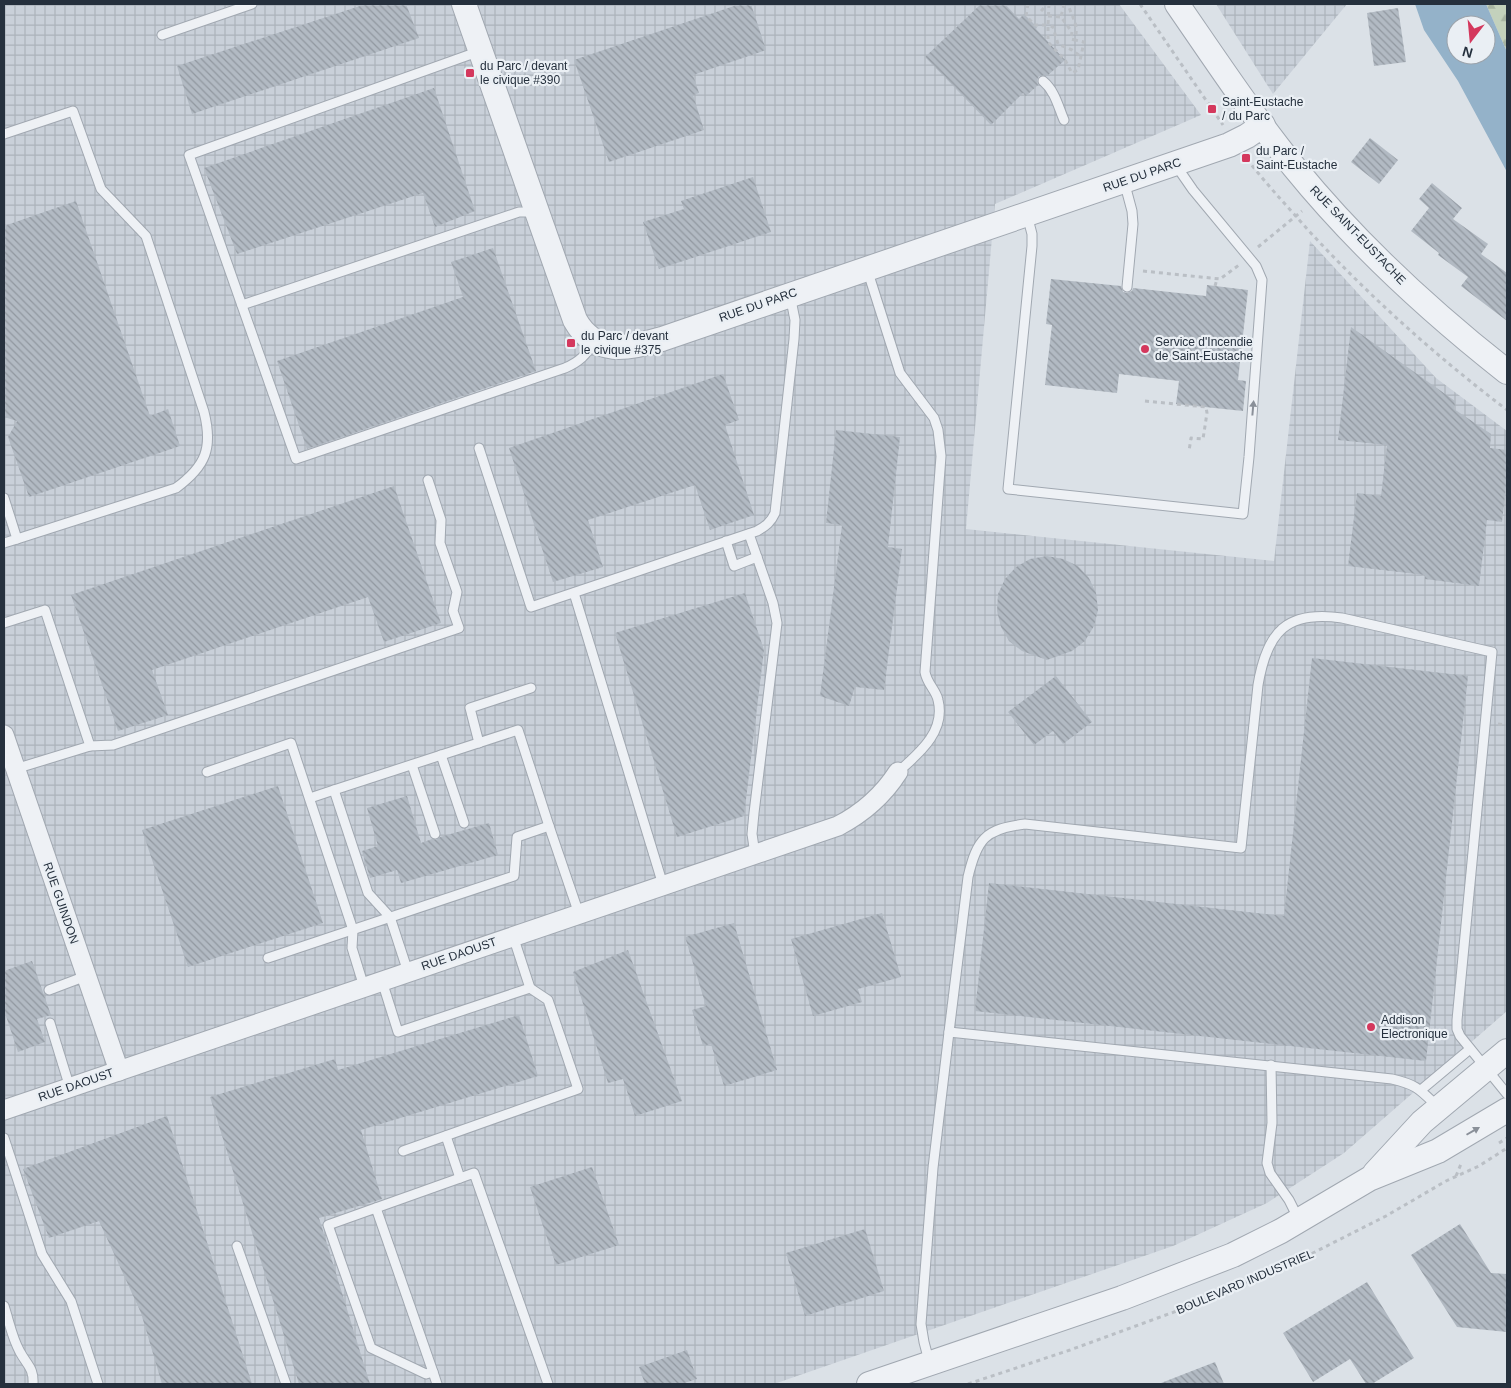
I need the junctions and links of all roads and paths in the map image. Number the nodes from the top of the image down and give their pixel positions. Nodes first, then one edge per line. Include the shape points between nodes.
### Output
1 (252, 4) edge
2 (464, 4) edge
3 (1028, 4) edge
4 (1048, 4) edge
5 (1066, 4) edge
6 (1140, 4) edge
7 (1177, 4) edge
8 (1041, 11) dead end
9 (1048, 16) junction
10 (1060, 17) junction
11 (1048, 25) junction
12 (162, 35) dead end
13 (1075, 40) junction
14 (480, 51) junction
15 (1080, 56) junction
16 (1042, 81) dead end
17 (1212, 109) dead end
18 (1064, 120) dead end
19 (1262, 126) junction
20 (4, 134) edge
21 (1246, 158) dead end
22 (1175, 164) junction
23 (1124, 181) junction
24 (1302, 211) dead end
25 (537, 212) junction
26 (1026, 214) junction
27 (1296, 217) junction
28 (1257, 247) dead end
29 (1239, 264) dead end
30 (867, 269) junction
31 (1128, 269) junction
32 (1217, 278) junction
33 (1215, 286) dead end
34 (1126, 287) dead end
35 (790, 295) junction
36 (242, 305) junction
37 (594, 340) junction
38 (1507, 372) edge
39 (1145, 401) dead end
40 (1507, 410) edge
41 (479, 448) dead end
42 (1189, 450) dead end
43 (428, 480) dead end
44 (4, 498) edge
45 (749, 534) junction
46 (17, 539) junction
47 (726, 542) junction
48 (4, 543) edge
49 (757, 557) junction
50 (574, 592) junction
51 (4, 623) edge
52 (531, 688) dead end
53 (4, 735) edge
54 (479, 743) junction
55 (90, 746) junction
56 (441, 755) junction
57 (412, 765) junction
58 (15, 769) junction
59 (207, 772) dead end
60 (898, 772) joint
61 (334, 790) junction
62 (310, 798) junction
63 (464, 823) dead end
64 (549, 826) junction
65 (435, 834) dead end
66 (755, 854) junction
67 (663, 885) junction
68 (579, 914) junction
69 (390, 917) junction
70 (353, 930) junction
71 (513, 936) junction
72 (268, 958) dead end
73 (408, 972) junction
74 (86, 976) junction
75 (373, 984) junction
76 (530, 988) junction
77 (49, 990) dead end
78 (50, 1023) dead end
79 (949, 1032) junction
80 (1470, 1049) junction
81 (1507, 1051) edge
82 (1271, 1065) junction
83 (1486, 1068) junction
84 (119, 1071) junction
85 (70, 1088) junction
86 (1421, 1090) junction
87 (1507, 1094) edge
88 (1439, 1108) junction
89 (4, 1110) edge
90 (1507, 1110) edge
91 (446, 1136) junction
92 (4, 1138) edge
93 (1507, 1148) edge
94 (403, 1151) dead end
95 (460, 1178) junction
96 (1369, 1179) junction
97 (376, 1208) junction
98 (1300, 1220) junction
99 (237, 1246) dead end
100 (4, 1306) edge
101 (930, 1364) junction
102 (433, 1372) junction
103 (33, 1384) edge
104 (98, 1384) edge
105 (286, 1384) edge
106 (437, 1384) edge
107 (548, 1384) edge
108 (869, 1384) edge
109 (968, 1384) edge

1 - 12 lane
2 - 14 street, RUE DU PARC
3 - 11 path via 1026,16 1035,25
4 - 8 path
4 - 9 path
5 - 10 path
5 - 13 path via 1077,25
6 - 17 path
7 - 19 street, RUE SAINT-EUSTACHE
9 - 10 path
9 - 11 path
10 - 13 path via 1072,32 1071,39
11 - 15 path via 1053,28 1058,44
11 - 15 path via 1048,42 1072,73 1078,70
13 - 15 path via 1084,42
14 - 25 street, RUE DU PARC
14 - 36 lane via 189,155
16 - 18 lane via 1055,96
19 - 22 street, RUE DU PARC via 1229,145
19 - 38 street, RUE SAINT-EUSTACHE via 1360,240 1440,316
20 - 46 lane via 73,111 101,188 146,236 204,412 209,439 200,467 176,488
21 - 27 path
22 - 23 street, RUE DU PARC
26 -> 22 lane via 1032,246 1008,489 1243,514 1263,290 1260,272
23 - 26 street, RUE DU PARC
23 - 31 lane via 1132,211
24 - 27 path
25 - 36 lane via 520,212
25 - 37 street, RUE DU PARC via 575,320
26 - 30 street, RUE DU PARC
27 - 28 path
27 - 40 path via 1408,330
29 - 32 path
30 - 35 street, RUE DU PARC
30 - 60 lane via 900,373 934,418 941,456 925,672 926,680 938,699 938,721 929,744
31 - 32 path
31 - 34 lane
32 - 33 path
35 - 37 street, RUE DU PARC via 643,345 614,348
35 - 45 lane via 795,320 794,339 775,512 767,525
36 - 37 lane via 296,459 565,368 583,358
39 - 42 path via 1206,407 1203,439 1191,438
41 - 50 lane via 532,606
43 - 55 lane via 441,520 440,542 457,592 453,611 459,628 112,745
44 - 46 lane
45 - 47 lane
45 - 49 lane
46 - 48 lane
47 - 49 lane via 734,566
47 - 50 lane
49 - 66 lane via 774,603 776,623 752,834
50 - 67 lane
51 - 55 lane via 45,610
52 - 54 lane via 470,708
53 - 58 street, RUE GUINDON
54 - 56 lane
54 - 64 lane via 518,730
55 - 58 lane
56 - 57 lane
56 - 63 lane
57 - 61 lane
57 - 65 lane
58 - 74 street, RUE GUINDON
59 - 62 lane via 291,743
60 - 66 street, RUE DAOUST via 859,814 838,826
61 - 62 lane
61 - 69 lane via 368,893
62 - 70 lane
64 - 68 lane
64 - 69 lane via 518,837 514,876
66 - 67 street, RUE DAOUST
67 - 68 street, RUE DAOUST
68 - 71 street, RUE DAOUST
69 - 70 lane
69 - 73 lane
70 - 72 lane
70 - 75 lane via 352,948
71 - 73 street, RUE DAOUST
71 - 76 lane
73 - 75 street, RUE DAOUST
74 - 77 lane
74 - 84 street, RUE GUINDON
75 - 76 lane via 398,1032
75 - 84 street, RUE DAOUST
76 - 91 lane via 548,1000 578,1089
78 - 85 lane
79 - 80 lane via 968,877 975,854 986,836 1024,824 1241,848 1263,660 1278,632 1288,624 1325,615 1492,652 1456,1020 1460,1036
79 - 82 lane
79 - 101 lane via 933,1168 921,1324
80 - 83 lane
80 - 86 lane
81 - 83 street
82 - 86 lane via 1392,1079 1411,1083
82 - 98 lane via 1272,1123 1267,1163
83 - 87 lane
83 - 88 street
84 - 85 street, RUE DAOUST
85 - 89 street, RUE DAOUST
86 - 88 lane
88 - 96 street
96 -> 90 street via 1438,1151
91 - 94 lane
91 - 95 lane
92 - 104 lane via 42,1254 71,1301
93 - 109 path, BOULEVARD INDUSTRIEL via 1319,1251 1258,1278 1185,1308
95 - 97 lane
95 - 107 lane via 474,1173
96 - 98 street
97 - 102 lane
97 - 102 lane via 328,1225 371,1348 426,1374
98 - 101 street via 1196,1271
99 - 105 lane
100 - 103 lane via 20,1351 30,1366
101 - 108 street
102 - 106 lane

